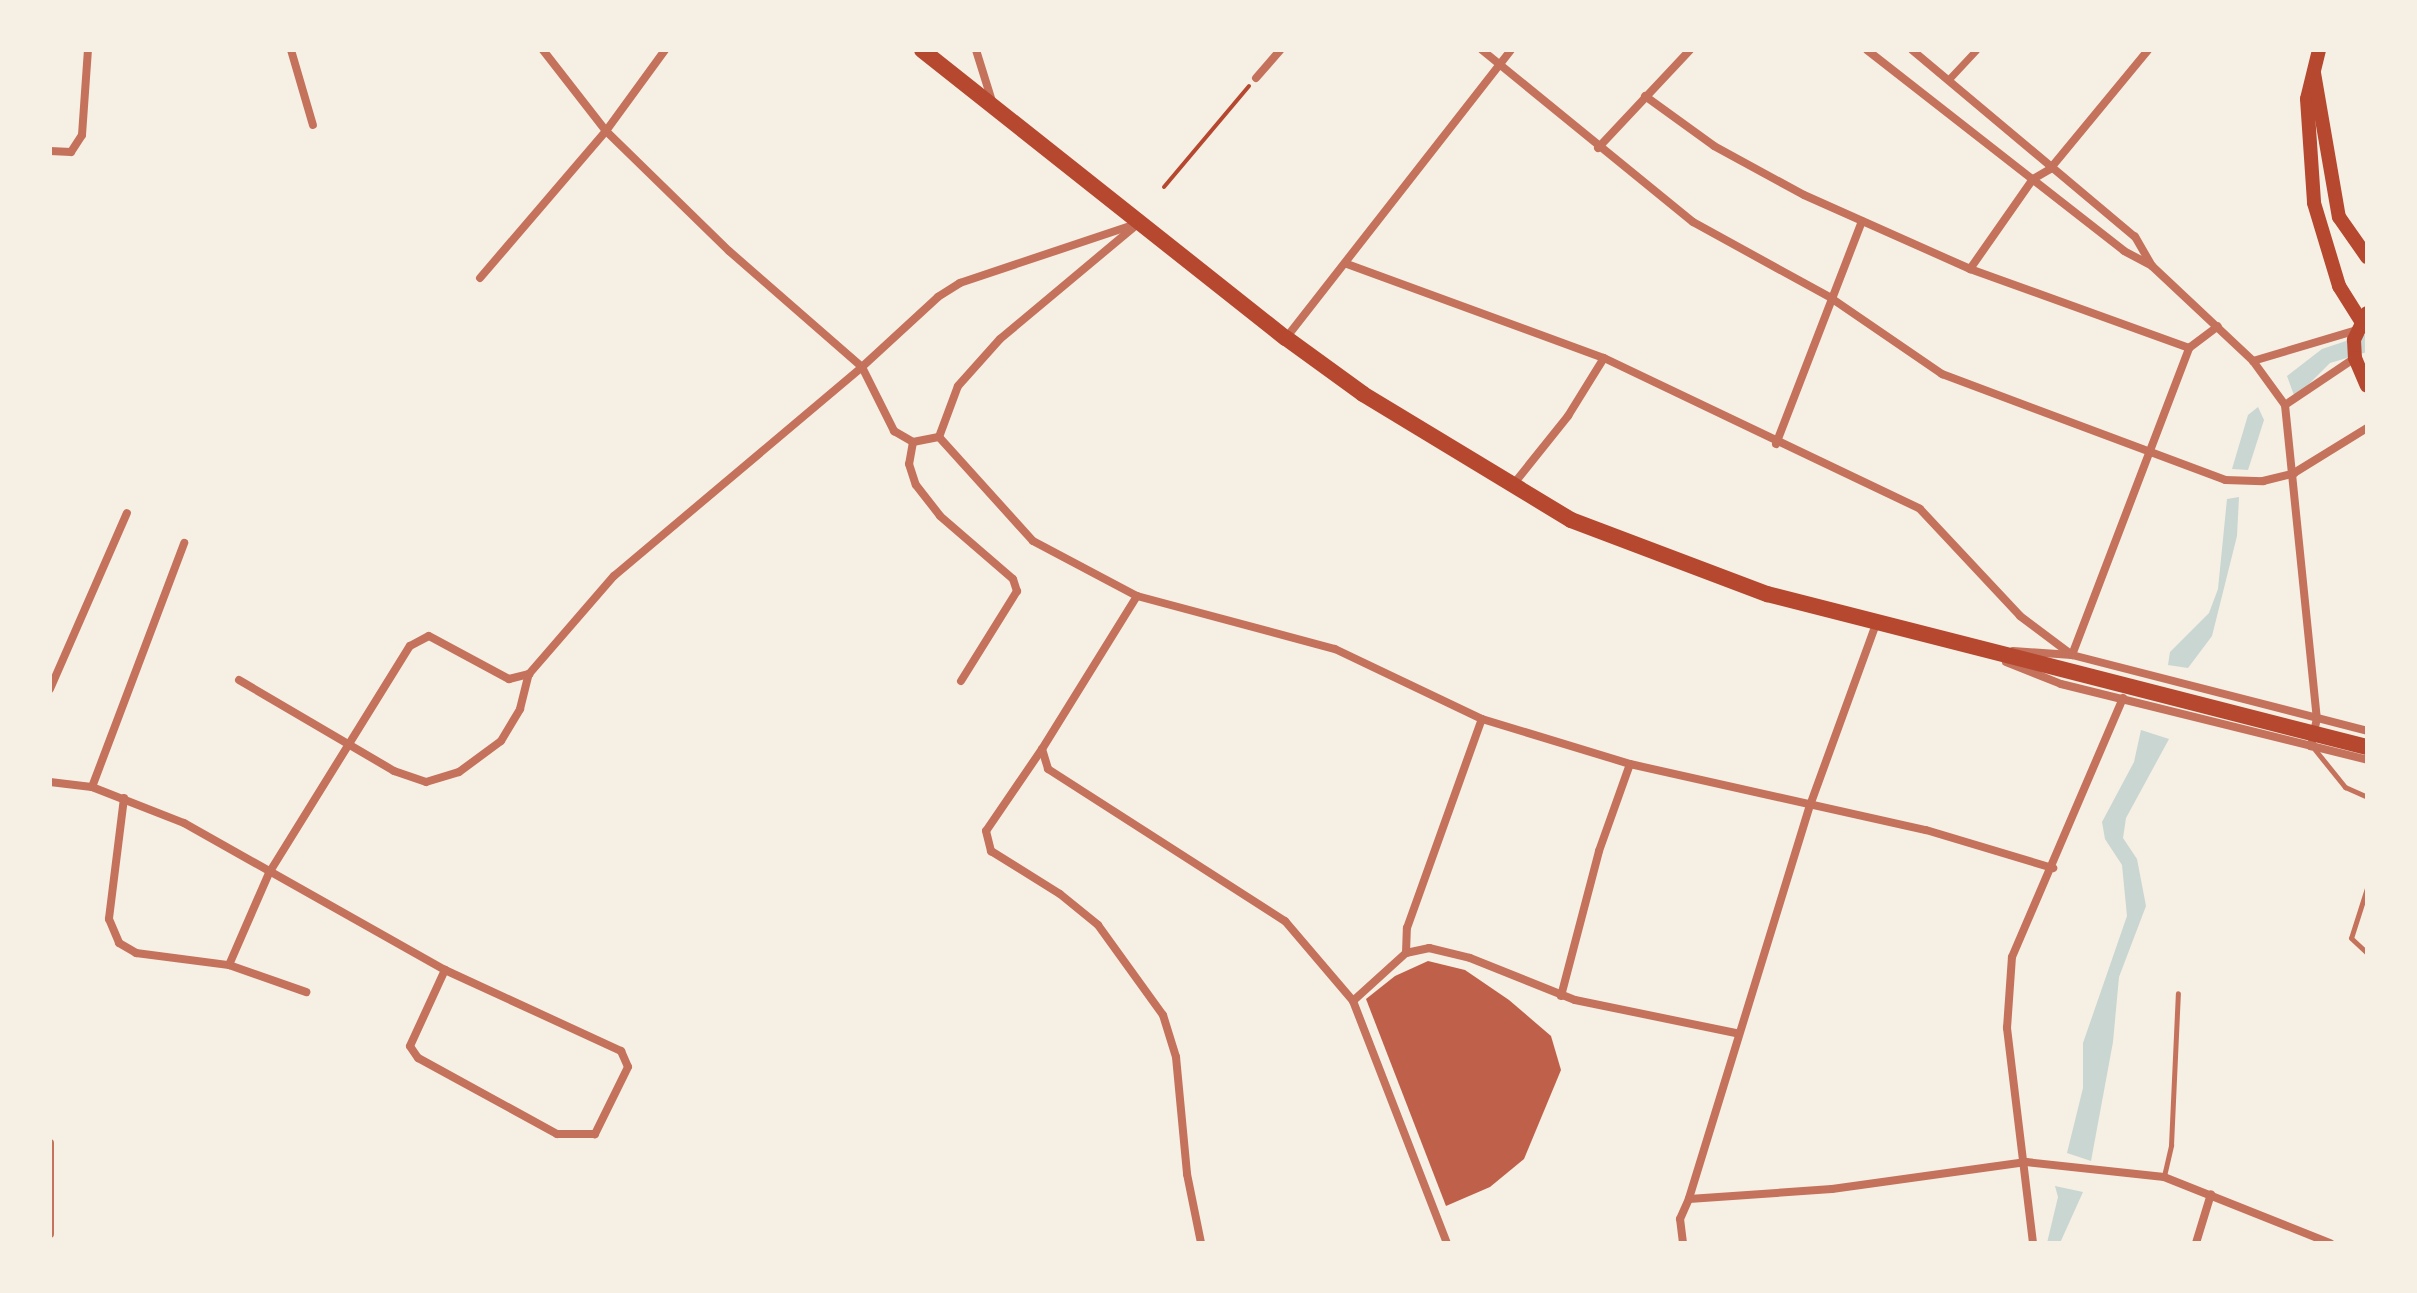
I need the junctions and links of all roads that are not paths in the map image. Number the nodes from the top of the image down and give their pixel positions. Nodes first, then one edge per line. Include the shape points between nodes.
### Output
1 (88, 50) edge
2 (291, 50) edge
3 (543, 50) edge
4 (665, 50) edge
5 (922, 50) edge
6 (976, 50) edge
7 (1280, 50) edge
8 (1482, 50) edge
9 (1511, 50) edge
10 (1690, 50) edge
11 (1867, 50) edge
12 (1912, 50) edge
13 (1976, 50) edge
14 (2148, 50) edge
15 (2319, 50) edge
16 (1497, 67) junction
17 (2314, 73) junction
18 (1256, 78) road end
19 (1948, 80) junction
20 (1645, 96) junction
21 (994, 109) junction
22 (313, 125) dead end
23 (606, 131) junction
24 (1598, 148) junction
25 (50, 151) edge
26 (2050, 169) junction
27 (2033, 179) junction
28 (1862, 221) junction
29 (1139, 223) junction
30 (2367, 257) edge
31 (1347, 264) junction
32 (2152, 266) junction
33 (1970, 269) junction
34 (480, 278) dead end
35 (1831, 298) junction
36 (2361, 321) edge
37 (2218, 326) junction
38 (1286, 338) junction
39 (2189, 348) junction
40 (1604, 358) junction
41 (2355, 358) junction
42 (2253, 361) junction
43 (862, 367) junction
44 (2367, 386) edge
45 (2285, 405) junction
46 (2367, 428) edge
47 (939, 437) junction
48 (913, 442) junction
49 (1776, 444) junction
50 (2149, 453) junction
51 (2294, 473) junction
52 (1512, 487) junction
53 (127, 513) dead end
54 (184, 543) dead end
55 (1137, 596) junction
56 (1876, 624) junction
57 (1968, 647) junction
58 (2072, 655) junction
59 (529, 674) junction
60 (239, 680) dead end
61 (961, 681) dead end
62 (50, 689) edge
63 (2123, 698) junction
64 (2317, 718) junction
65 (1482, 719) junction
66 (2367, 731) edge
67 (347, 744) junction
68 (2311, 746) junction
69 (2367, 747) edge
70 (1042, 749) junction
71 (2367, 760) edge
72 (1630, 764) junction
73 (50, 782) edge
74 (92, 787) junction
75 (2367, 797) edge
76 (124, 798) junction
77 (1810, 805) junction
78 (2053, 868) junction
79 (269, 873) junction
80 (2367, 888) edge
81 (1406, 953) junction
82 (2367, 953) edge
83 (229, 965) junction
84 (445, 970) junction
85 (306, 992) dead end
86 (2178, 993) dead end
87 (1561, 996) junction
88 (1353, 1001) junction
89 (1736, 1033) junction
90 (50, 1143) edge
91 (2026, 1162) junction
92 (2164, 1177) junction
93 (2211, 1194) junction
94 (1689, 1199) junction
95 (50, 1234) edge
96 (1201, 1243) edge
97 (1447, 1243) edge
98 (1683, 1243) edge
99 (2033, 1243) edge
100 (2196, 1243) edge
101 (2330, 1243) edge

1 - 25 street via 82,135 71,152
2 - 22 street
3 - 23 street
4 - 23 street
5 - 21 main road
6 - 21 street
7 - 18 street
8 - 16 street
9 - 16 street
10 - 20 street
11 - 27 street
12 - 19 street
13 - 19 street
14 - 26 street
15 - 17 main road
16 - 24 street
16 - 31 street
17 - 30 main road via 2339,217
17 - 36 main road via 2307,99 2314,203 2339,286
19 - 26 street
20 - 24 street
20 - 28 street via 1714,146
21 - 29 main road
23 - 34 street
23 - 43 street via 729,251
24 - 35 street via 1693,222
26 - 27 street
26 - 32 street via 2135,237
27 - 32 street via 2124,251
27 - 33 street
28 - 33 street
28 - 35 street
29 - 38 main road
29 - 43 street via 960,283
29 - 47 street via 1000,339 958,386
31 - 38 street
31 - 40 street
32 - 37 street
33 - 39 street
35 - 49 street
35 - 50 street via 1942,374
36 - 41 main road
36 - 42 street
37 - 39 street
37 - 42 street
38 - 52 main road
39 - 50 street
40 - 49 street
40 - 52 street via 1568,416
41 - 44 main road
41 - 45 street
42 - 45 street
43 - 48 street via 894,431
43 - 59 street via 614,576
45 - 51 street
46 - 51 street
47 - 48 street
47 - 55 street via 1033,541
48 - 61 street via 909,464 916,485 940,516 1013,579 1017,591
49 - 58 street via 1920,509 2020,616
50 - 51 street via 2225,480 2263,481
50 - 58 street
51 - 64 street
52 - 56 main road via 1571,520 1669,561
53 - 62 street
54 - 74 street
55 - 65 street via 1335,649
55 - 70 street
56 - 57 main road
56 - 77 street
57 - 58 street
57 - 63 street via 2061,684
57 - 69 main road
58 - 64 street
59 - 67 street via 520,709 501,741 459,772 426,782
59 - 67 street via 509,679 440,639 416,640
60 - 67 street
63 - 68 street
63 - 78 street
64 - 66 street
64 - 68 street
65 - 72 street
65 - 81 street via 1407,928
67 - 79 street
68 - 71 street
68 - 75 lane via 2345,787
70 - 88 street via 1055,777 1175,847 1285,921
70 - 96 street via 986,831 991,851 1098,925 1163,1015 1176,1057 1187,1174
72 - 77 street
72 - 87 street via 1599,851
73 - 74 street
74 - 76 street
76 - 79 street via 184,823
76 - 83 street via 109,919 119,943 136,953
77 - 78 street via 1926,830
77 - 89 street
78 - 91 street via 2012,957 2007,991 2007,1028
79 - 83 street
79 - 84 street
80 - 82 lane via 2351,938
81 - 87 street via 1429,948 1470,958
81 - 88 street
83 - 85 street
84 - 84 street via 621,1051 628,1067 595,1134 557,1134 418,1058 410,1046
86 - 92 lane via 2171,1145
87 - 89 street
88 - 97 street
89 - 94 street
90 - 95 street
91 - 92 street
91 - 94 street via 1832,1189
91 - 99 street
92 - 93 street
93 - 100 street
93 - 101 street
94 - 98 street via 1680,1219

